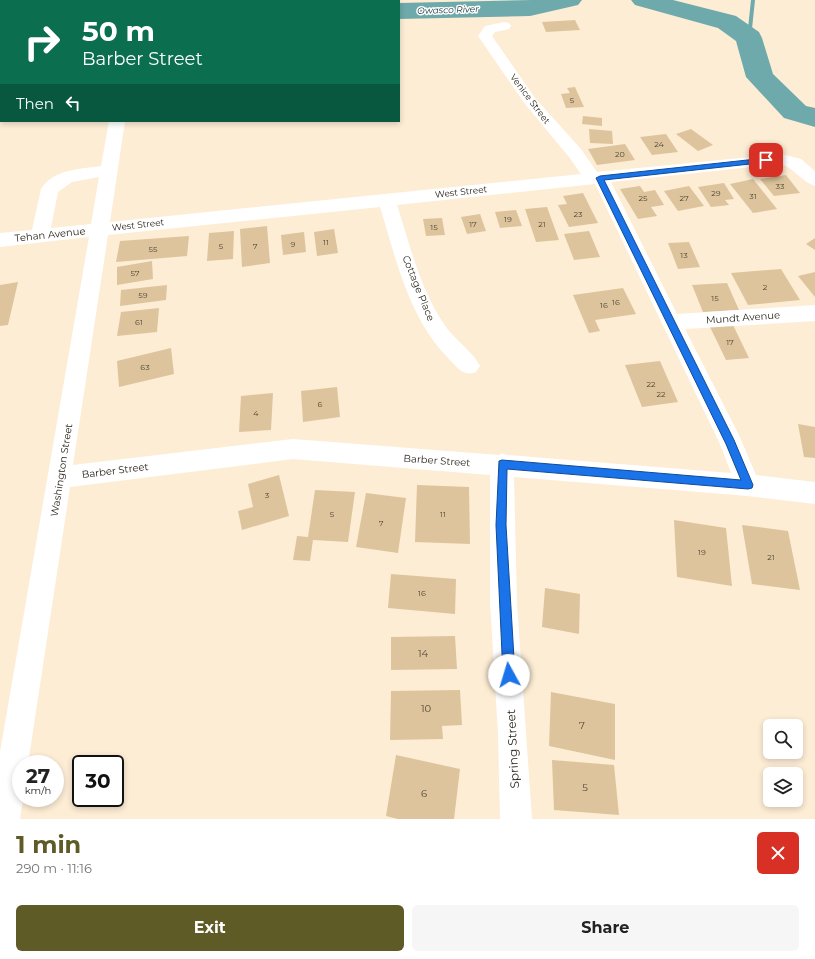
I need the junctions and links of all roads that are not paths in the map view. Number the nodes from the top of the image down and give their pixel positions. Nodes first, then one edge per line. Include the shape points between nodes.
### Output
1 (504, 26) dead end
2 (117, 122) edge
3 (109, 170) junction
4 (596, 178) junction
5 (815, 180) edge
6 (387, 200) junction
7 (100, 229) junction
8 (40, 236) junction
9 (0, 240) edge
10 (815, 312) edge
11 (672, 322) junction
12 (469, 366) dead end
13 (502, 464) junction
14 (60, 477) junction
15 (748, 485) junction
16 (815, 493) edge
17 (4, 819) edge
18 (516, 819) edge

1 - 4 street, Venice Street via 490,29 485,36 530,101
2 - 3 street, Washington Street
3 - 7 street, Washington Street
3 - 8 street via 67,177 50,189
4 - 5 street, West Street via 781,159 795,164
4 - 6 street, West Street
4 - 11 street, Venice Street
6 - 7 street, West Street
6 - 12 street, Cottage Place via 418,291 433,324 448,346
7 - 8 street, Tehan Avenue
7 - 14 street, Washington Street
8 - 9 street, Tehan Avenue
10 - 11 street, Mundt Avenue
11 - 15 street, Venice Street
13 - 14 street, Barber Street via 292,449
13 - 15 street, Barber Street
13 - 18 street, Spring Street via 501,525
14 - 17 street, Washington Street
15 - 16 street, Barber Street

